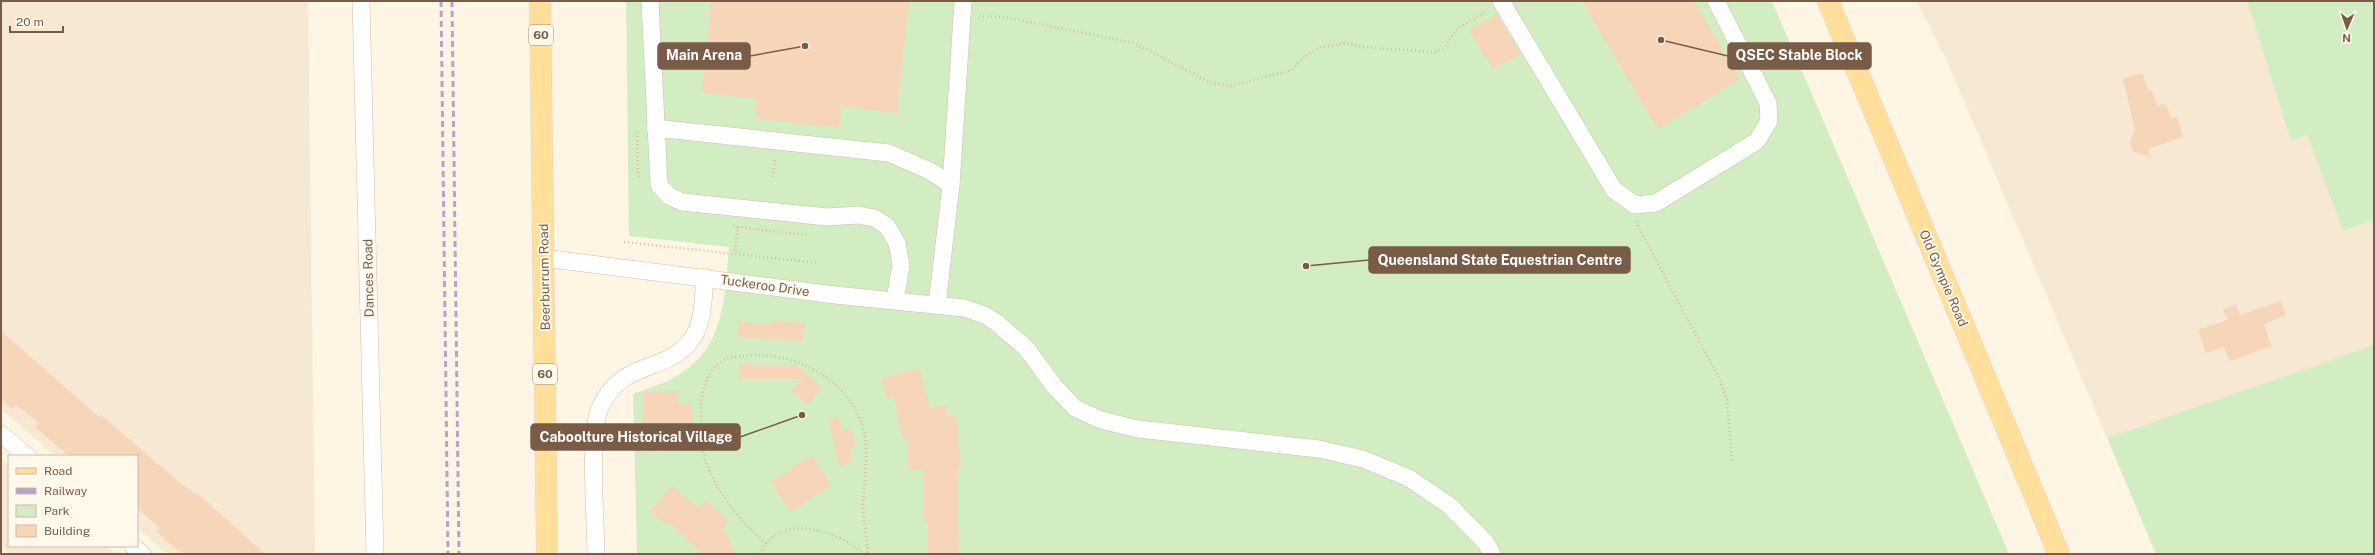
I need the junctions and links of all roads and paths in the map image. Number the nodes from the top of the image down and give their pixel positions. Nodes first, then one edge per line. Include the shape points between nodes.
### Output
1 (361, 1) edge
2 (540, 1) edge
3 (650, 1) edge
4 (1716, 1) edge
5 (1828, 1) edge
6 (1495, 5) edge
7 (962, 8) edge
8 (655, 128) junction
9 (951, 185) junction
10 (1635, 205) junction
11 (738, 227) dead end
12 (806, 235) dead end
13 (624, 242) dead end
14 (544, 258) junction
15 (819, 263) dead end
16 (705, 277) junction
17 (895, 300) junction
18 (937, 305) junction
19 (1, 434) edge
20 (26, 455) edge
21 (1732, 461) dead end
22 (766, 543) junction
23 (134, 547) edge
24 (142, 554) edge
25 (375, 554) edge
26 (548, 554) edge
27 (596, 554) edge
28 (760, 554) edge
29 (864, 554) edge
30 (868, 554) edge
31 (1492, 554) edge
32 (2059, 554) edge

1 - 25 street, Dances Road
2 - 14 main road, Beerburrum Road / 60
3 - 8 street
4 - 10 street via 1768,103 1769,122 1757,141 1656,203
5 - 32 main road, Old Gympie Road
6 - 7 path via 1456,30 1444,48 1435,52 1364,47 1347,43 1321,47 1304,57 1292,70 1231,86 1211,83 1134,43
6 - 10 street via 1614,190
7 - 9 street
8 - 9 street via 890,153 932,172
8 - 17 street via 659,185 669,196 682,202 827,217 858,215 874,218 887,226 897,243 900,265
9 - 18 street
10 - 21 path via 1638,226 1719,378 1727,400
11 - 12 path
13 - 15 path
14 - 16 street, Tuckeroo Drive
14 - 26 main road, Beerburrum Road / 60
16 - 17 street, Tuckeroo Drive
16 - 27 street via 702,309 692,339 676,355 641,368 619,381 599,409 594,442
17 - 18 street, Tuckeroo Drive
18 - 31 street, Tuckeroo Drive via 964,308 985,315 1026,348 1054,386 1075,408 1101,420 1138,429 1320,449 1363,459 1409,478 1450,506 1486,543
19 - 20 street
22 - 28 path
22 - 29 path via 780,531 802,528 829,533 854,544
22 - 30 path via 746,526 734,509 718,486 702,452 701,393 710,374 726,359 756,354 786,357 813,368 840,390 858,413 867,443 863,508
23 - 24 street

